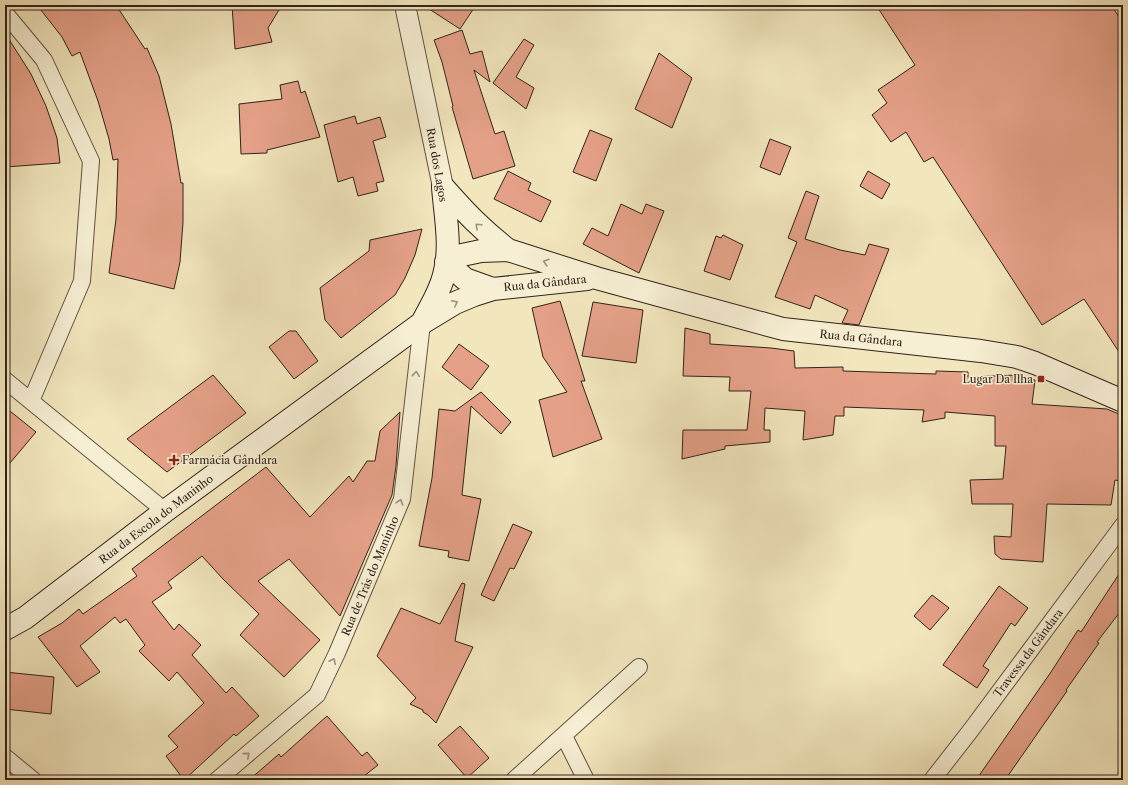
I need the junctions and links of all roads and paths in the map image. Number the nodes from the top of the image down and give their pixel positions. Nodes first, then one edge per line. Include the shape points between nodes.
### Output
1 (405, 5) edge
2 (5, 13) edge
3 (443, 187) junction
4 (508, 250) junction
5 (446, 262) junction
6 (596, 278) junction
7 (494, 289) junction
8 (422, 323) junction
9 (5, 380) edge
10 (1123, 401) edge
11 (31, 402) junction
12 (166, 511) junction
13 (1123, 525) edge
14 (5, 629) edge
15 (639, 667) dead end
16 (564, 736) junction
17 (5, 756) edge
18 (33, 780) edge
19 (217, 780) edge
20 (514, 780) edge
21 (586, 780) edge
22 (932, 780) edge

1 - 3 street, Rua dos Lagos
2 - 11 street via 44,60 91,161 82,281
4 -> 3 main road, Rua da Gândara via 471,219
3 - 5 main road, Rua dos Lagos via 448,251
4 - 5 main road, Rua da Gândara via 481,251
6 -> 4 main road, Rua da Gândara
5 - 7 main road, Rua da Gândara via 465,279
5 - 8 main road, Rua dos Lagos via 444,275
6 - 7 main road, Rua da Gândara
6 - 10 main road, Rua da Gândara via 782,329 1017,357
8 -> 7 main road, Rua da Gândara via 455,303
8 - 12 main road, Rua da Escola do Maninho
19 -> 8 street, Rua de Trás do Manínho via 316,695 337,654 402,499
9 - 11 street
11 - 12 street
12 - 14 main road, Rua da Escola do Maninho via 25,618
13 - 22 street, Travessa da Gândara
15 - 16 street
16 - 20 street
16 - 21 street
17 - 18 street

